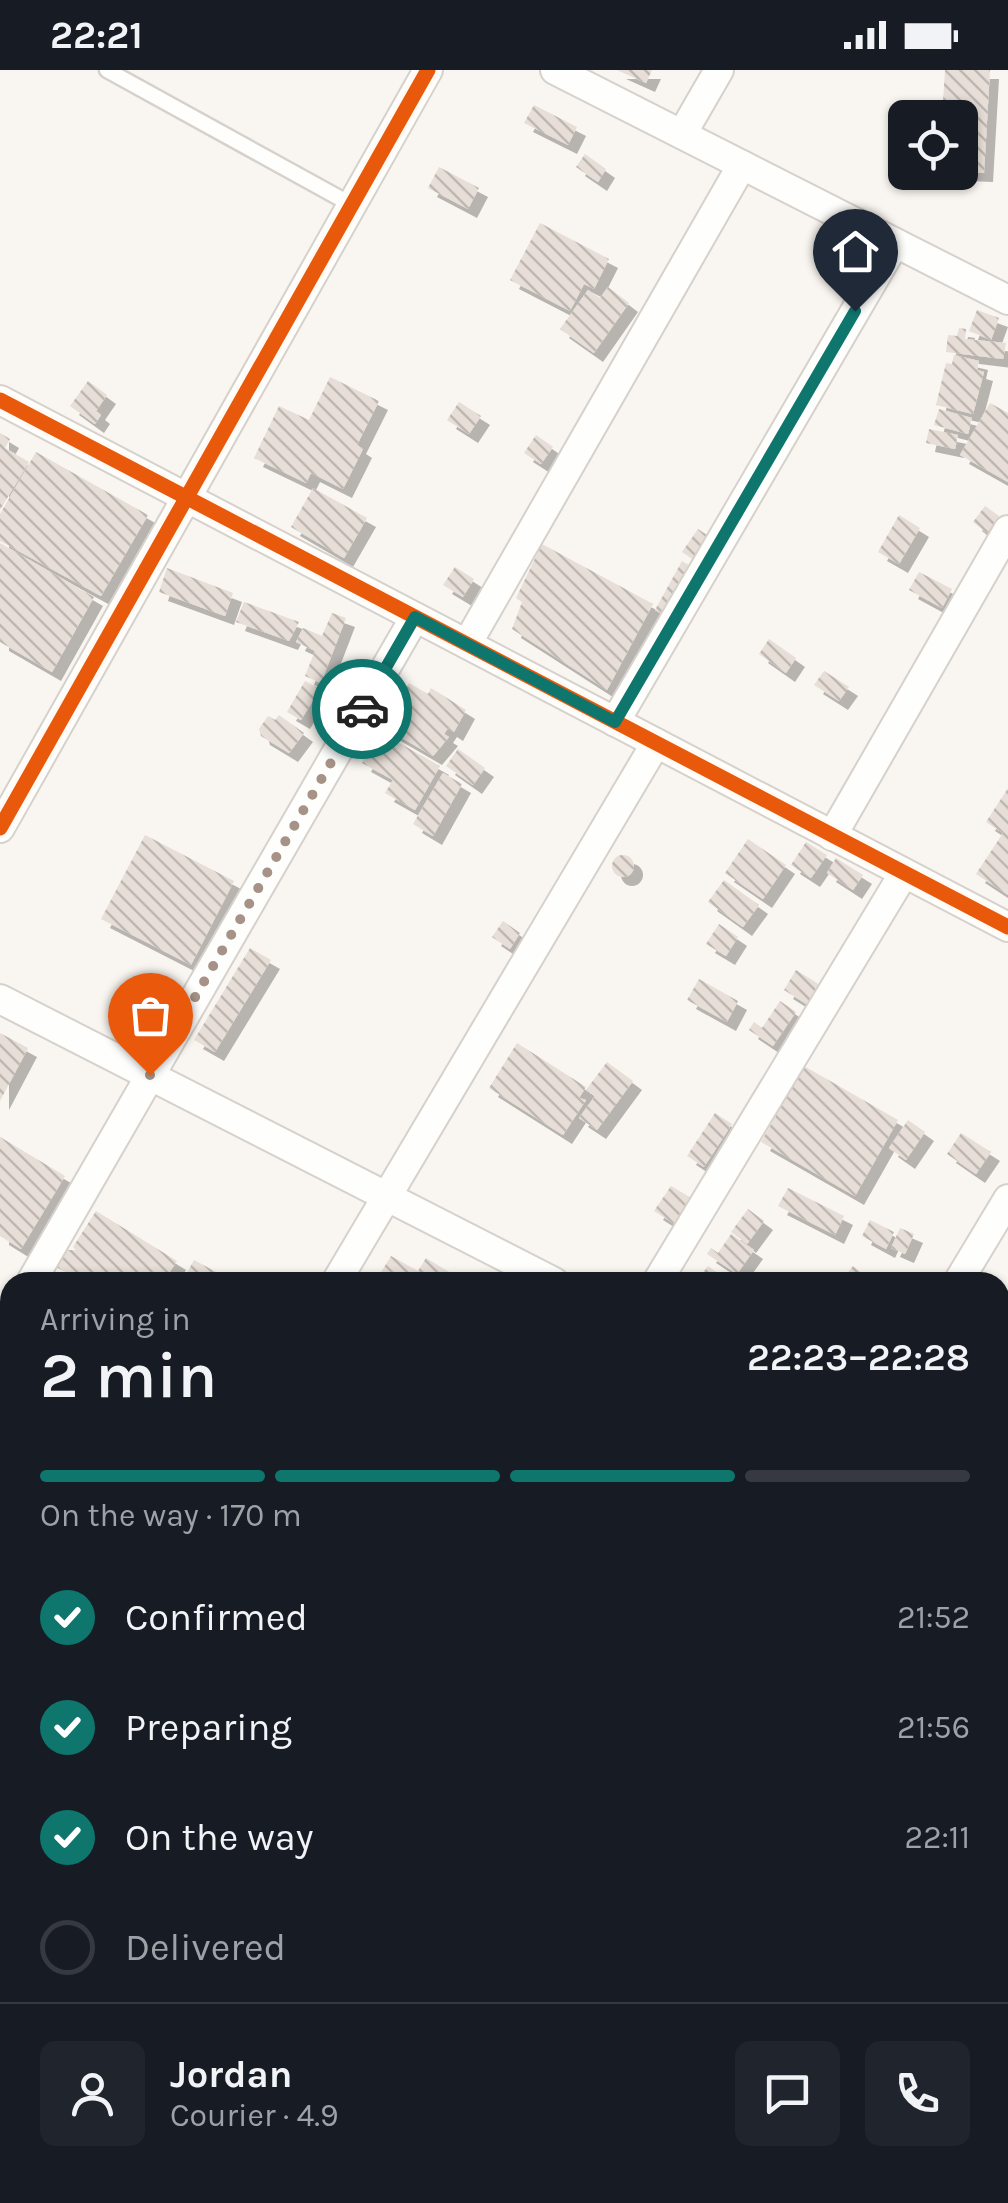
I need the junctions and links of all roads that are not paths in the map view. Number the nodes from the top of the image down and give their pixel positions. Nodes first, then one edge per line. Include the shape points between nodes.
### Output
1 (108, 70) edge
2 (428, 70) edge
3 (556, 70) edge
4 (719, 70) edge
5 (682, 134) junction
6 (742, 164) junction
7 (352, 205) junction
8 (895, 243) junction
9 (1008, 300) edge
10 (0, 400) edge
11 (187, 497) junction
12 (1008, 530) edge
13 (415, 617) junction
14 (467, 644) junction
15 (615, 722) junction
16 (656, 742) junction
17 (0, 828) edge
18 (832, 836) junction
19 (904, 873) junction
20 (1008, 927) edge
21 (0, 999) edge
22 (150, 1075) junction
23 (388, 1196) junction
24 (1008, 1199) edge
25 (38, 1272) edge
26 (342, 1272) edge
27 (535, 1272) edge
28 (663, 1272) edge
29 (964, 1272) edge

1 - 7 lane
2 - 7 street
3 - 5 street
4 - 5 street
5 - 6 street
6 - 8 street
6 - 14 street
7 - 11 street
8 - 9 street
8 - 15 street
10 - 11 street
11 - 13 street
11 - 17 street
12 - 18 street
13 - 14 street
13 - 22 street
14 - 15 street
15 - 16 street
16 - 18 street
16 - 23 street
18 - 19 street
19 - 20 street
19 - 28 street
21 - 22 street
22 - 23 street
22 - 25 street
23 - 26 street
23 - 27 street
24 - 29 street

